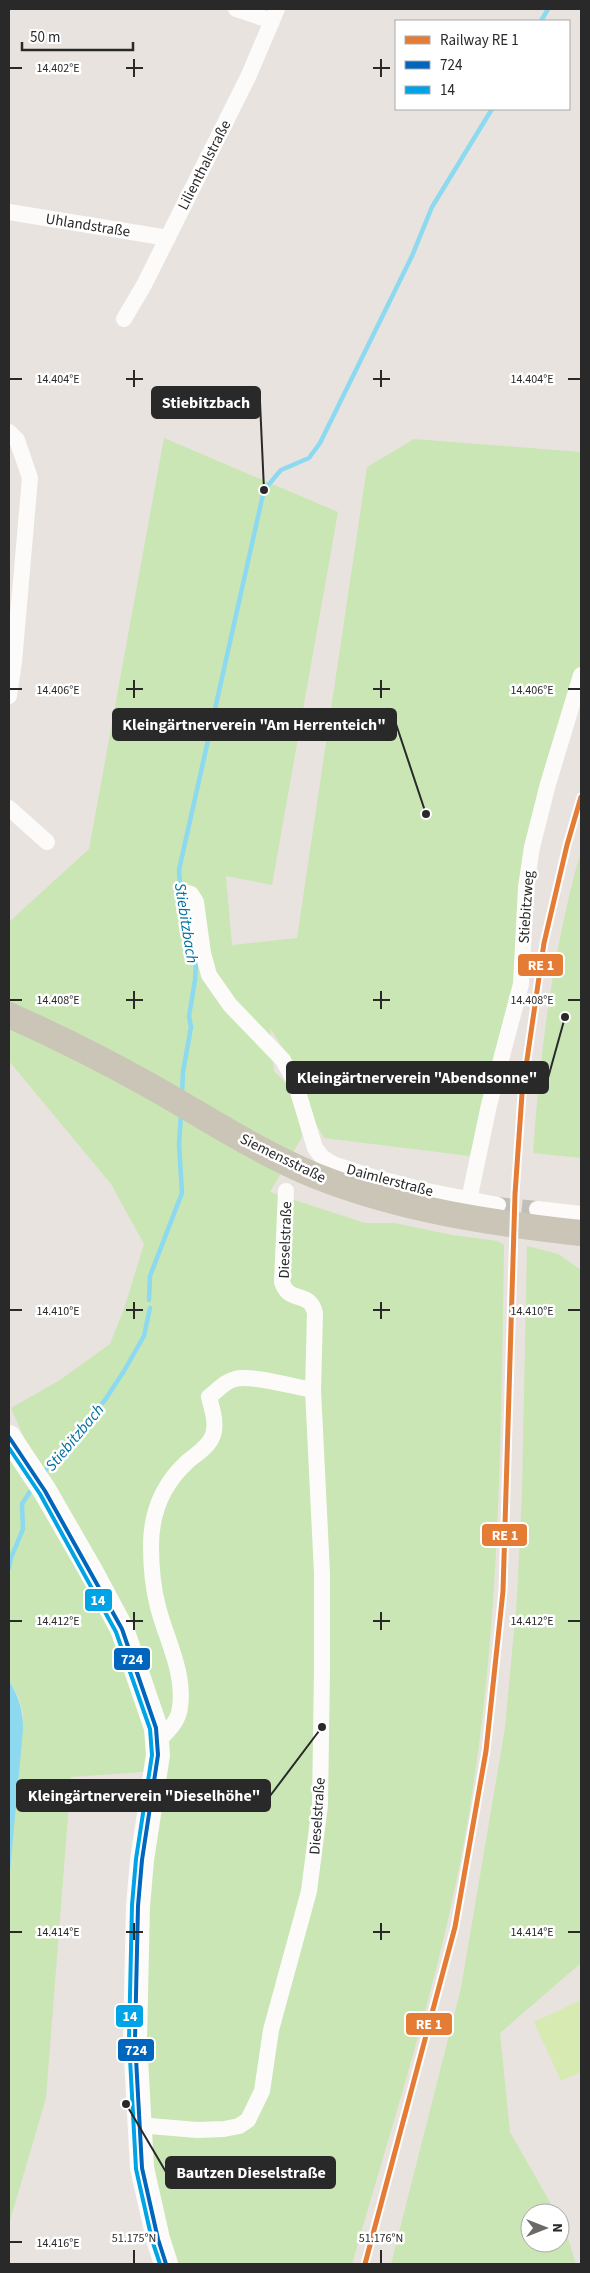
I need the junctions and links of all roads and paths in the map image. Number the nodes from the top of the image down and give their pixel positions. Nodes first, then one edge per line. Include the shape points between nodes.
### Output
1 (236, 9) edge
2 (274, 15) edge
3 (9, 212) edge
4 (168, 238) junction
5 (124, 319) dead end
6 (9, 432) edge
7 (581, 675) edge
8 (9, 696) edge
9 (9, 808) edge
10 (47, 842) dead end
11 (184, 892) dead end
12 (9, 1015) edge
13 (286, 1191) dead end
14 (469, 1200) junction
15 (498, 1205) tunnel mouth
16 (538, 1209) tunnel mouth
17 (581, 1214) edge
18 (581, 1233) edge
19 (313, 1390) junction
20 (9, 1437) edge
21 (158, 1741) junction
22 (138, 2125) junction
23 (166, 2264) edge

1 - 2 street
2 - 4 street, Lilienthalstraße via 249,75
3 - 4 street, Uhlandstraße
4 - 5 street, Lilienthalstraße
6 - 8 street via 17,440 30,478
7 - 14 street, Stiebitzweg via 532,847 526,887 521,984 489,1105
9 - 10 street
11 - 14 street, Daimlerstraße via 191,894 196,902 209,975 230,1005 284,1060 295,1082 315,1148 322,1157 333,1164 373,1177
12 - 18 main road, Siemensstraße via 76,1045 315,1176 365,1194 449,1215
13 - 19 street, Dieselstraße via 282,1282 284,1290 291,1296 307,1299 313,1304
14 - 15 street, Daimlerstraße
16 - 17 street
19 - 21 street via 248,1378 228,1382 209,1397 214,1417 213,1435 203,1450 170,1480 158,1501 152,1526 152,1568 158,1606 174,1656 181,1695 177,1718
19 - 22 street, Dieselstraße via 322,1573 320,1805 304,1916 271,2030 262,2091 248,2120 224,2129
20 - 21 street via 38,1479 122,1629 151,1709
21 - 22 street via 138,1906 135,2040
22 - 23 street via 142,2168

